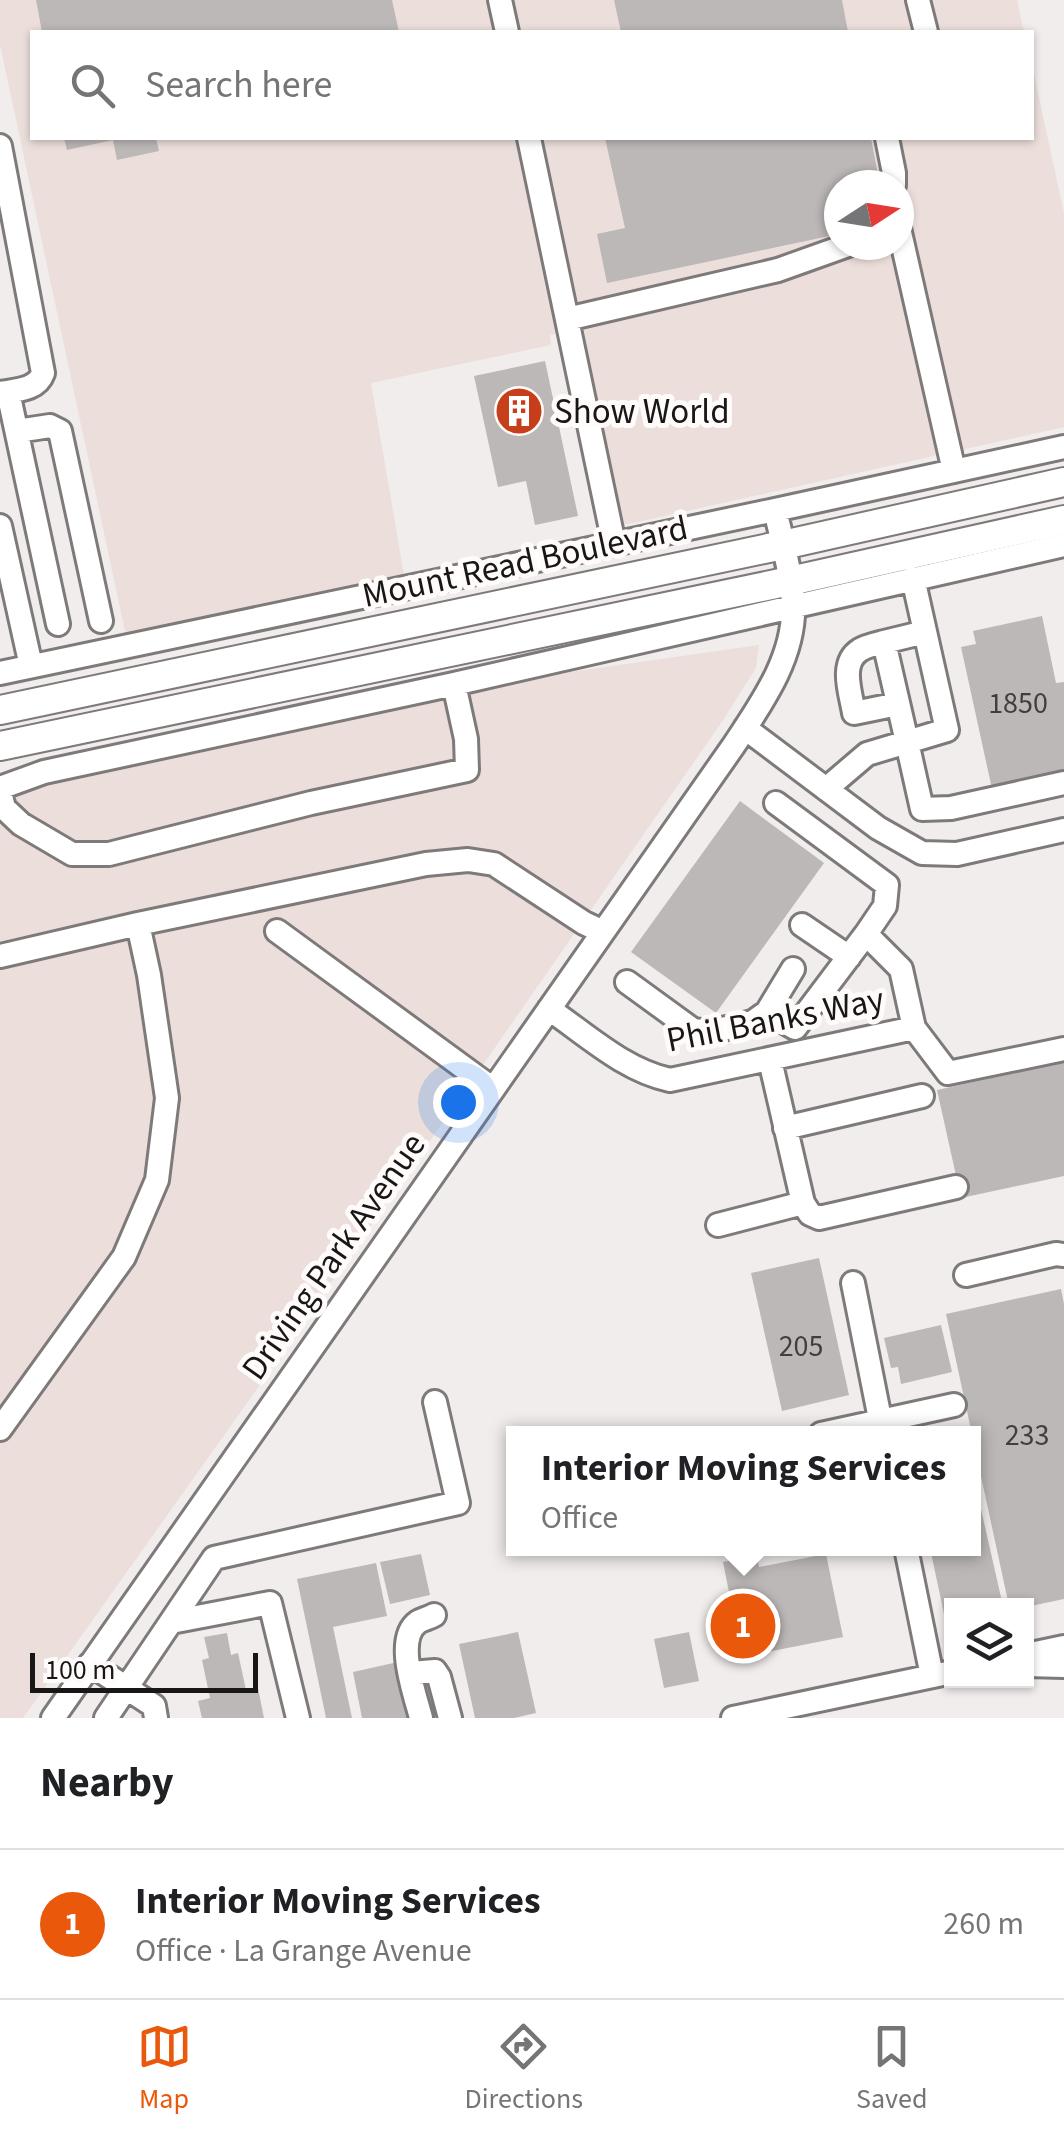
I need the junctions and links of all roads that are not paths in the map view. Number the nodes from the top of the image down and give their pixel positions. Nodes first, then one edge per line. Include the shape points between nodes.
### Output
1 (500, 0) edge
2 (918, 0) edge
3 (507, 30) edge
4 (926, 30) edge
5 (529, 140) edge
6 (886, 140) edge
7 (0, 146) edge
8 (893, 170) edge
9 (824, 254) edge
10 (906, 260) edge
11 (567, 319) junction
12 (4, 392) edge
13 (16, 431) junction
14 (1064, 447) edge
15 (954, 471) junction
16 (1064, 482) edge
17 (775, 510) junction
18 (1064, 520) edge
19 (0, 526) edge
20 (614, 544) junction
21 (783, 545) junction
22 (1064, 545) edge
23 (912, 578) junction
24 (792, 594) junction
25 (101, 621) dead end
26 (58, 624) dead end
27 (925, 632) junction
28 (884, 642) junction
29 (32, 666) junction
30 (0, 673) edge
31 (461, 682) junction
32 (898, 704) junction
33 (0, 710) edge
34 (744, 728) junction
35 (907, 742) junction
36 (0, 746) edge
37 (1064, 783) edge
38 (826, 789) junction
39 (0, 790) edge
40 (776, 803) dead end
41 (1064, 830) edge
42 (138, 924) junction
43 (802, 925) dead end
44 (278, 931) dead end
45 (603, 932) junction
46 (866, 934) junction
47 (0, 956) edge
48 (849, 957) junction
49 (793, 969) dead end
50 (627, 982) dead end
51 (549, 1009) junction
52 (767, 1012) junction
53 (795, 1028) junction
54 (914, 1028) junction
55 (1064, 1049) edge
56 (775, 1059) junction
57 (492, 1089) junction
58 (922, 1096) dead end
59 (786, 1128) junction
60 (956, 1187) dead end
61 (803, 1203) junction
62 (718, 1225) dead end
63 (1064, 1255) edge
64 (966, 1275) dead end
65 (854, 1283) dead end
66 (10, 1395) edge
67 (436, 1402) dead end
68 (954, 1405) dead end
69 (882, 1426) edge
70 (885, 1426) edge
71 (0, 1429) edge
72 (183, 1532) junction
73 (908, 1556) edge
74 (214, 1558) junction
75 (434, 1616) dead end
76 (171, 1622) junction
77 (1064, 1647) edge
78 (1034, 1653) edge
79 (90, 1664) junction
80 (1034, 1665) edge
81 (1064, 1666) edge
82 (410, 1673) junction
83 (942, 1674) edge
84 (126, 1689) junction
85 (53, 1718) edge
86 (106, 1718) edge
87 (156, 1718) edge
88 (298, 1718) edge
89 (421, 1718) edge
90 (450, 1718) edge
91 (733, 1718) edge

1 - 3 street
2 - 4 street
5 - 11 street
6 - 8 street
7 - 12 street via 43,372 29,388
9 - 11 street
10 - 15 street
11 - 20 street
12 - 13 street
13 - 25 street via 60,431
13 - 26 street
14 - 15 street, Mount Read Boulevard
15 - 17 street, Mount Read Boulevard
16 - 21 main road, Mount Read Boulevard
17 - 20 street, Mount Read Boulevard
17 - 21 street, Driving Park Avenue
18 - 24 main road, Mount Read Boulevard
19 - 29 street
20 - 29 street, Mount Read Boulevard
21 - 24 street, Driving Park Avenue
21 - 33 main road, Mount Read Boulevard
22 - 23 street, Mount Read Boulevard
23 - 24 street, Mount Read Boulevard
23 - 27 street
24 - 31 street, Mount Read Boulevard
24 - 34 street, Driving Park Avenue via 790,639
24 - 36 main road, Mount Read Boulevard
27 - 28 street
27 - 35 street via 948,730
28 - 32 street
28 - 32 street via 852,657 854,713
29 - 30 street, Mount Read Boulevard
31 - 39 street, Mount Read Boulevard via 44,772
31 - 39 street via 467,770 109,854 72,854 21,824 4,808
32 - 35 street
34 - 38 street
34 - 45 street, Driving Park Avenue
35 - 37 street via 922,809
35 - 38 street via 867,754
38 - 41 street via 922,853 957,854
40 - 46 street via 887,885 885,906
42 - 45 street via 468,860 494,864
42 - 47 street
42 - 66 street via 167,1098 157,1180 124,1257
43 - 48 street
44 - 57 street
45 - 51 street, Driving Park Avenue
46 - 48 street
46 - 54 street via 901,969
48 - 53 street
49 - 52 street
50 - 52 street via 693,1030 753,1022
51 - 56 street, Phil Banks Way via 651,1076 670,1080
51 - 57 street, Driving Park Avenue
52 - 53 street
53 - 56 street
54 - 55 street via 948,1073
54 - 56 street, Phil Banks Way
56 - 59 street
57 - 72 street, Driving Park Avenue
58 - 59 street
59 - 61 street
60 - 61 street via 819,1218
61 - 62 street
63 - 64 street
65 - 69 street
66 - 71 street
67 - 74 street via 458,1503
68 - 70 street
72 - 74 street
72 - 79 street, Driving Park Avenue
73 - 83 street
74 - 76 street
75 - 82 street via 416,1623 408,1637
76 - 84 street
76 - 88 street via 270,1602
77 - 78 street
79 - 84 street
79 - 85 street, Driving Park Avenue
80 - 81 street
82 - 89 street
82 - 90 street via 435,1671
83 - 91 street
84 - 86 street
84 - 87 street via 154,1706

